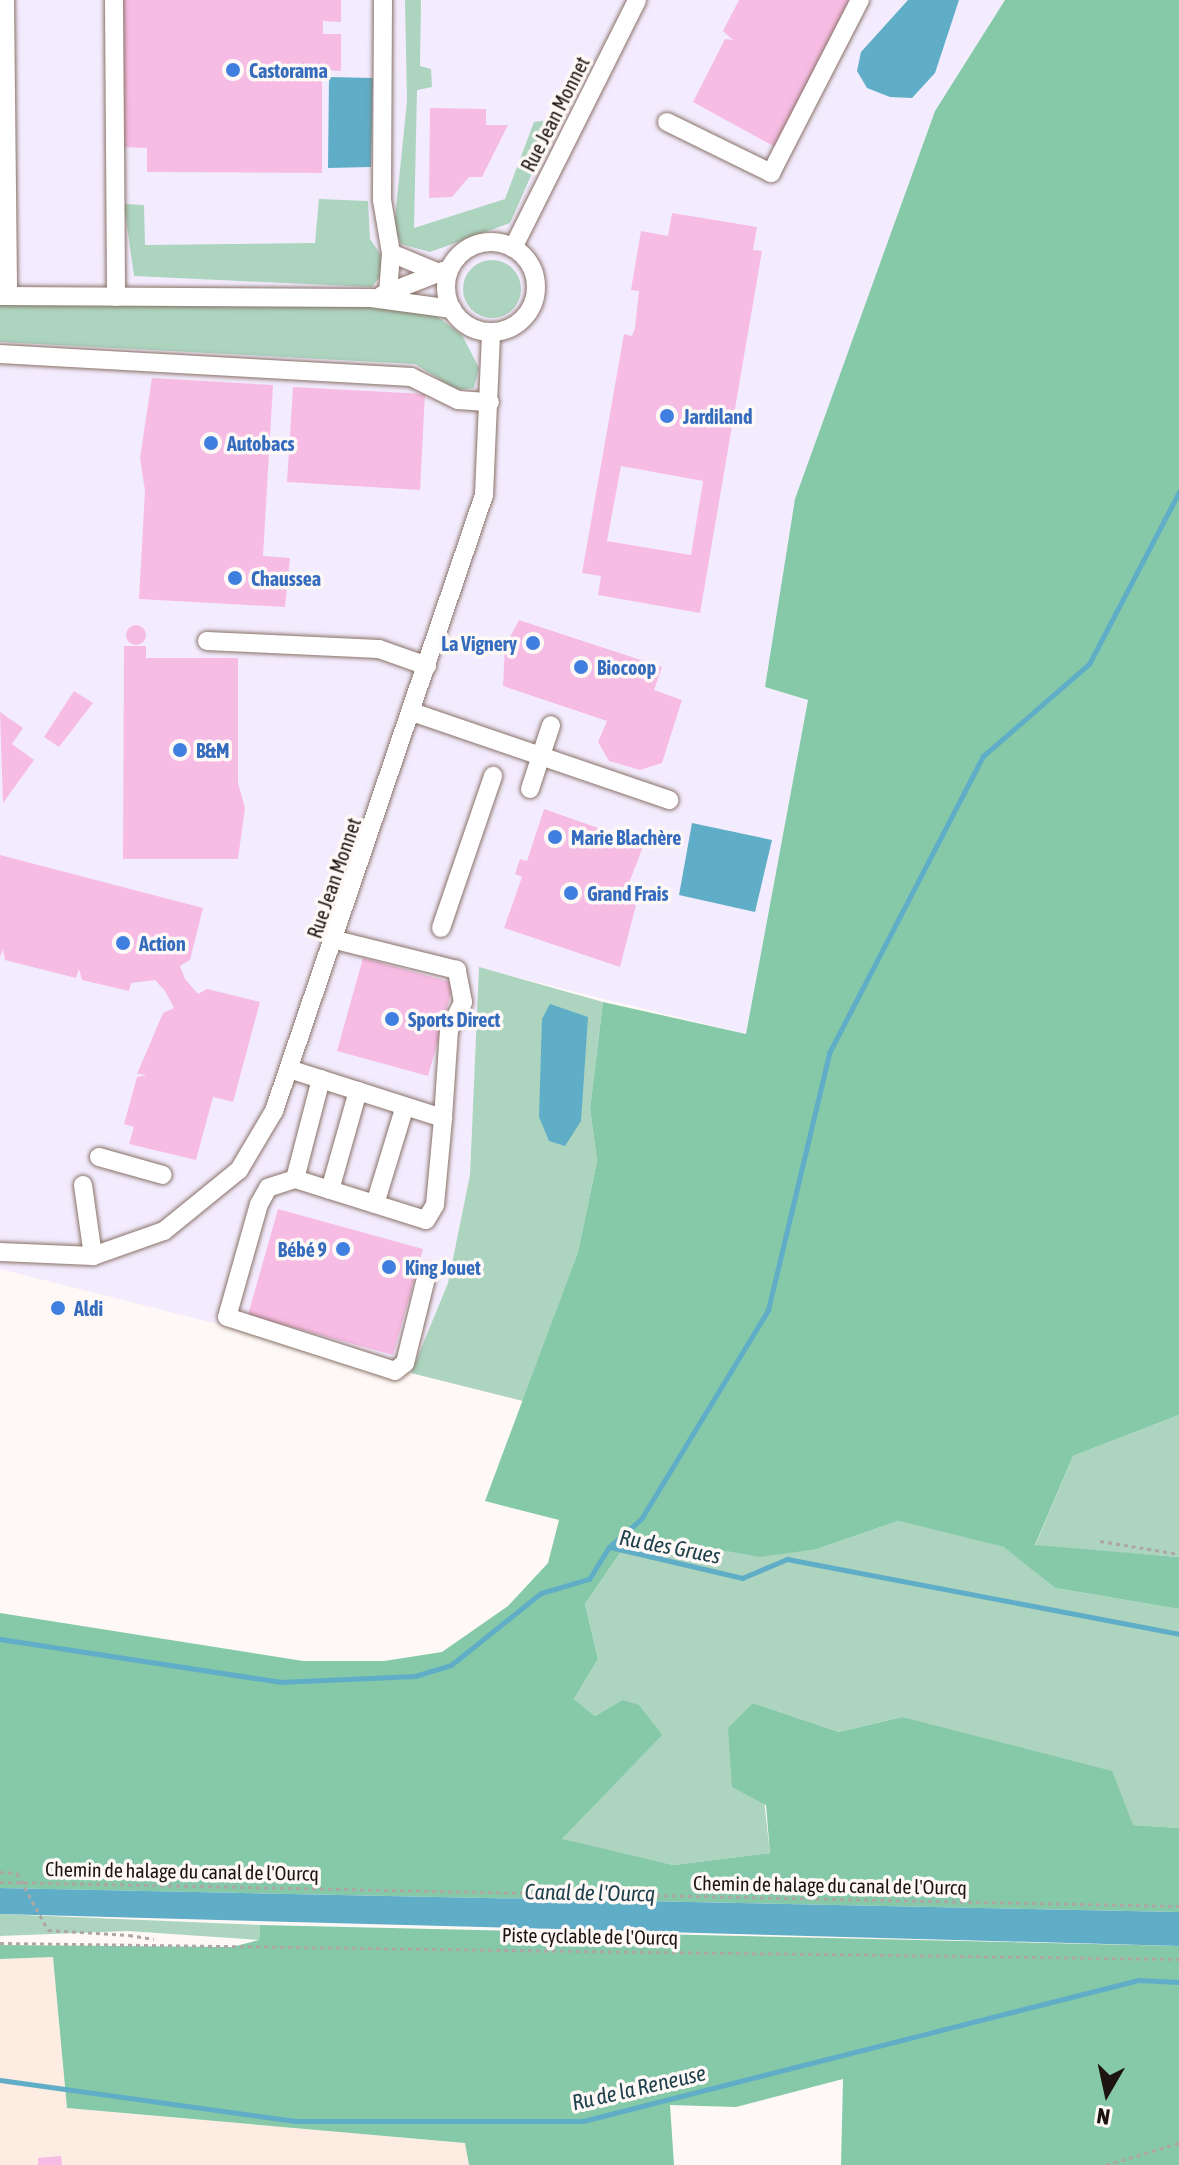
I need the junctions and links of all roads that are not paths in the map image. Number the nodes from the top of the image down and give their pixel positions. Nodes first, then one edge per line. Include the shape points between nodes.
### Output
1 (5, 0) edge
2 (114, 0) edge
3 (383, 0) edge
4 (637, 0) edge
5 (860, 0) edge
6 (667, 122) dead end
7 (513, 248) junction
8 (391, 253) junction
9 (445, 270) junction
10 (4, 296) edge
11 (379, 296) junction
12 (116, 297) junction
13 (452, 309) junction
14 (491, 332) junction
15 (0, 354) edge
16 (490, 402) junction
17 (207, 641) dead end
18 (427, 666) junction
19 (412, 712) junction
20 (551, 725) dead end
21 (541, 756) junction
22 (493, 776) dead end
23 (530, 789) dead end
24 (669, 800) dead end
25 (441, 928) dead end
26 (336, 940) junction
27 (289, 1069) junction
28 (321, 1079) junction
29 (358, 1091) junction
30 (405, 1106) junction
31 (443, 1118) junction
32 (99, 1157) dead end
33 (163, 1175) dead end
34 (295, 1179) junction
35 (83, 1185) dead end
36 (330, 1190) junction
37 (375, 1204) junction
38 (0, 1252) edge
39 (93, 1256) junction
40 (427, 1274) dead end

1 - 10 street
2 - 12 street
3 - 8 street via 382,200
4 - 7 street, Rue Jean Monnet
5 - 6 street via 771,173
7 - 9 street via 484,243
7 - 14 street via 532,267 536,294 525,317
8 - 9 street
8 - 11 street
9 - 11 street
9 - 13 street
10 - 12 street
11 - 12 street
11 - 13 street
13 - 14 street via 468,326
14 - 16 street, Rue Jean Monnet
15 - 16 street via 411,377 458,400
16 - 18 street, Rue Jean Monnet via 484,495
17 - 18 street via 379,649
18 - 19 street, Rue Jean Monnet
19 - 21 street
19 - 26 street, Rue Jean Monnet
20 - 21 street
21 - 23 street
21 - 24 street
22 - 25 street
26 - 27 street, Rue Jean Monnet
26 - 31 street via 457,970 463,1002 449,1030
27 - 28 street
27 - 39 street, Rue Jean Monnet via 257,1143 217,1192 164,1231
28 - 29 street
28 - 34 street
29 - 30 street
29 - 36 street
30 - 31 street
30 - 37 street
31 - 37 street via 435,1205 426,1220
32 - 33 street
34 - 36 street
34 - 40 street via 268,1188 259,1204 226,1308 238,1326 395,1371 405,1363
35 - 39 street
36 - 37 street
38 - 39 street, Rue Jean Monnet

